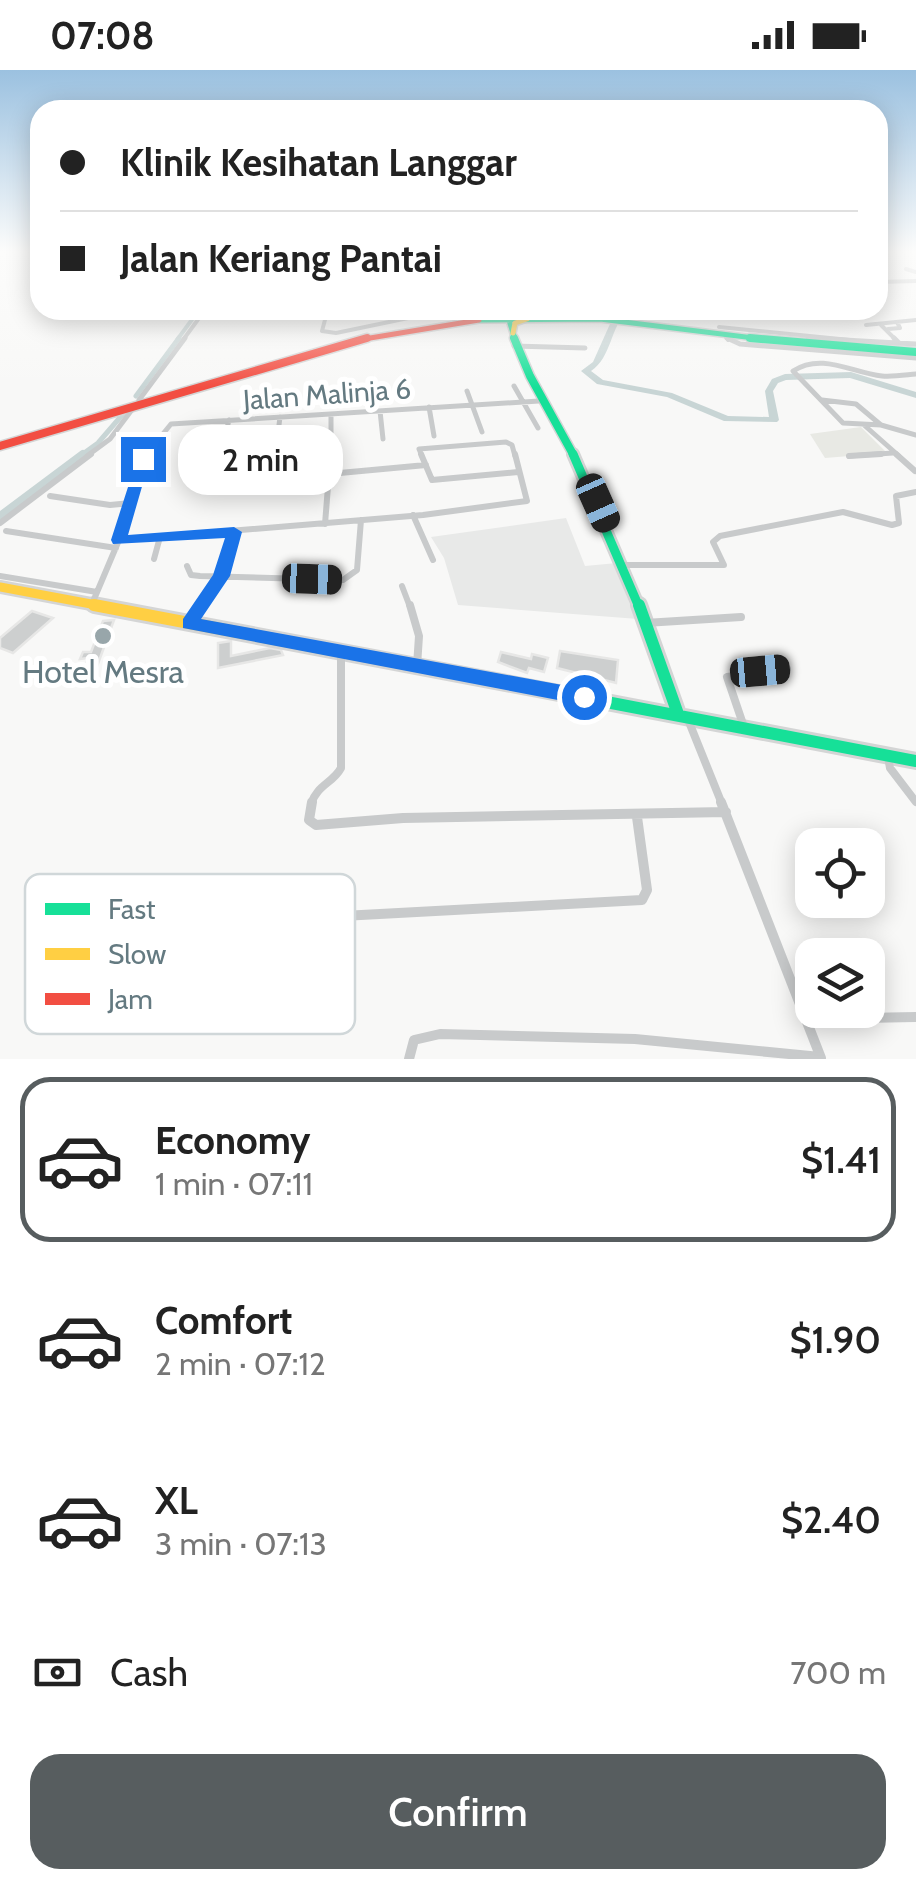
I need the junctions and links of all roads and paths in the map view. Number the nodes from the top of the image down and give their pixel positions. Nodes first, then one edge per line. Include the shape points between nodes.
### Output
1 (198, 320) edge
2 (328, 320) edge
3 (407, 320) edge
4 (455, 320) edge
5 (465, 320) edge
6 (483, 320) edge
7 (507, 320) edge
8 (522, 320) edge
9 (623, 320) edge
10 (715, 320) edge
11 (916, 320) edge
12 (897, 322) junction
13 (866, 324) dead end
14 (880, 324) junction
15 (380, 327) junction
16 (888, 329) junction
17 (721, 331) junction
18 (512, 339) junction
19 (899, 343) junction
20 (585, 348) dead end
21 (916, 351) edge
22 (916, 374) edge
23 (514, 386) dead end
24 (467, 392) dead end
25 (821, 400) junction
26 (540, 401) junction
27 (523, 402) junction
28 (136, 403) junction
29 (472, 405) junction
30 (429, 408) junction
31 (380, 410) junction
32 (331, 414) junction
33 (280, 417) junction
34 (229, 420) junction
35 (881, 424) junction
36 (863, 425) junction
37 (538, 428) dead end
38 (482, 432) dead end
39 (916, 434) edge
40 (434, 436) dead end
41 (384, 439) dead end
42 (0, 443) edge
43 (332, 444) dead end
44 (276, 448) dead end
45 (893, 453) junction
46 (221, 454) dead end
47 (849, 456) dead end
48 (426, 465) junction
49 (915, 471) edge
50 (518, 472) junction
51 (916, 492) edge
52 (50, 496) dead end
53 (131, 503) junction
54 (413, 515) junction
55 (361, 520) junction
56 (0, 523) edge
57 (325, 524) junction
58 (6, 531) dead end
59 (234, 532) junction
60 (160, 537) junction
61 (117, 544) junction
62 (154, 559) dead end
63 (432, 560) dead end
64 (624, 565) junction
65 (188, 566) dead end
66 (222, 576) junction
67 (30, 581) junction
68 (1, 583) edge
69 (402, 586) dead end
70 (20, 591) junction
71 (97, 592) junction
72 (92, 605) junction
73 (740, 617) dead end
74 (189, 624) junction
75 (645, 624) junction
76 (341, 652) junction
77 (417, 666) junction
78 (787, 669) dead end
79 (682, 716) junction
80 (745, 728) junction
81 (888, 756) junction
82 (916, 762) edge
83 (916, 802) edge
84 (726, 812) junction
85 (638, 817) junction
86 (355, 915) edge
87 (795, 984) edge
88 (916, 1017) edge
89 (885, 1018) edge
90 (812, 1028) edge
91 (821, 1058) edge
92 (410, 1059) edge

1 - 28 street
2 - 15 street via 323,332
3 - 15 street
4 - 15 main road
5 - 28 main road via 377,336
6 - 18 main road
7 - 18 main road
8 - 18 main road via 515,323
9 - 17 main road
10 - 17 street
11 - 12 street
12 - 14 street
12 - 16 street via 900,328
13 - 14 street
14 - 16 street
15 - 28 main road
16 - 19 street
17 - 19 street
17 - 21 main road
18 - 20 street
18 - 26 main road
19 - 21 street
22 - 25 street via 882,376 816,364 793,368
23 - 27 street
24 - 29 street
25 - 35 street via 856,404
25 - 36 street via 843,423
26 - 27 street, Jalan Malinja 6
26 - 64 main road via 583,473
27 - 29 street, Jalan Malinja 6
27 - 37 street
28 - 42 main road
28 - 56 street via 110,439
29 - 30 street, Jalan Malinja 6
29 - 38 street
30 - 31 street, Jalan Malinja 6
30 - 40 street
31 - 32 street, Jalan Malinja 6
31 - 41 street
32 - 33 street, Jalan Malinja 6
32 - 43 street
33 - 34 street, Jalan Malinja 6
33 - 44 street
34 - 46 street
34 - 53 street, Jalan Malinja 6 via 171,424 147,452
35 - 36 street
35 - 39 street
36 - 45 street
45 - 47 street
45 - 49 street
48 - 50 street via 432,480
48 - 50 street via 420,448 506,442
48 - 57 street via 330,474
50 - 54 street via 526,501
51 - 64 street via 896,496 902,516 892,526 843,512 720,536 714,542 724,565
52 - 53 street
53 - 61 street
54 - 55 street
54 - 63 street
55 - 57 street
55 - 66 street via 359,564 351,577
57 - 59 street
58 - 61 street
59 - 60 street
59 - 66 street
60 - 61 street
60 - 62 street
61 - 71 street
64 - 75 main road
65 - 66 street via 191,575
66 - 74 street
67 - 68 street
67 - 70 street
67 - 71 street
68 - 70 main road
69 - 77 street via 418,628
70 - 72 main road
71 - 72 street
72 - 74 main road
73 - 75 street
74 - 76 main road
75 - 79 main road
76 - 77 main road
76 - 85 street via 341,768 316,790 309,820 320,826 403,818
77 - 79 main road
78 - 80 street via 727,678
79 - 80 main road
79 - 84 street
80 - 81 main road
81 - 82 main road
81 - 83 street
84 - 85 street
84 - 87 street
85 - 86 street via 648,890 642,900
88 - 89 street
90 - 91 street
91 - 92 street via 636,1039 440,1034 414,1040

